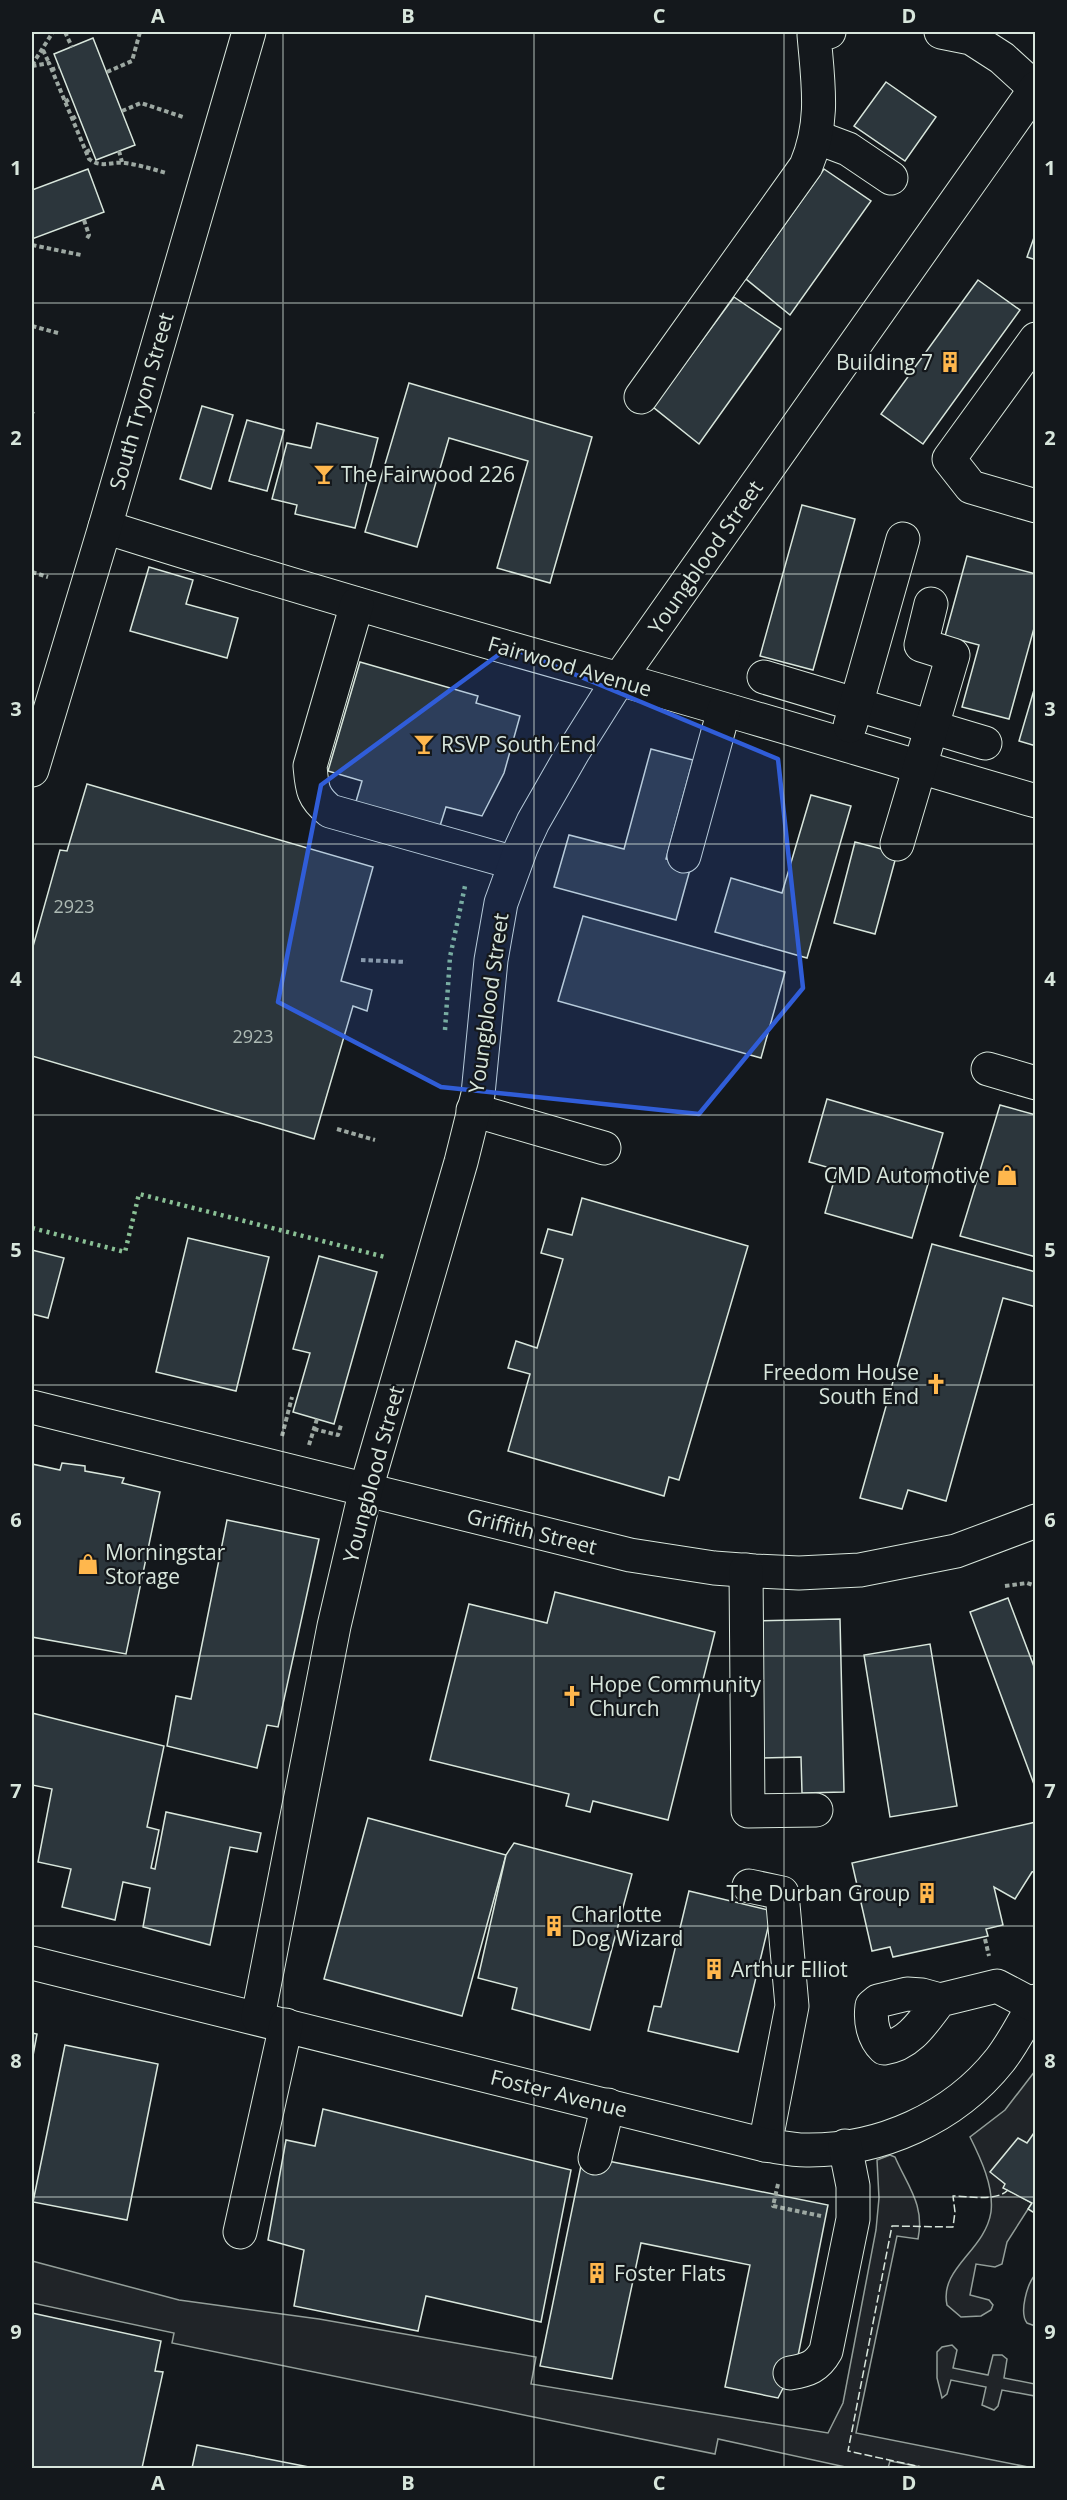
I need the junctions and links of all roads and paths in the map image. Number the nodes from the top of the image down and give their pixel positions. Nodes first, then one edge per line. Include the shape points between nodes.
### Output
1 (53, 32) edge
2 (65, 32) edge
3 (140, 32) edge
4 (249, 32) edge
5 (941, 32) edge
6 (821, 33) edge
7 (72, 47) dead end
8 (43, 50) junction
9 (49, 63) junction
10 (32, 66) edge
11 (59, 67) dead end
12 (51, 69) junction
13 (106, 72) dead end
14 (1035, 89) edge
15 (71, 98) dead end
16 (65, 102) junction
17 (122, 111) dead end
18 (78, 115) dead end
19 (183, 117) dead end
20 (72, 119) junction
21 (816, 137) junction
22 (92, 149) dead end
23 (119, 151) dead end
24 (86, 152) junction
25 (122, 162) junction
26 (166, 173) dead end
27 (891, 178) dead end
28 (84, 219) dead end
29 (86, 240) dead end
30 (32, 245) edge
31 (81, 255) dead end
32 (32, 326) edge
33 (58, 333) dead end
34 (1035, 339) edge
35 (641, 397) dead end
36 (1035, 506) edge
37 (105, 527) junction
38 (903, 539) dead end
39 (32, 572) edge
40 (48, 577) dead end
41 (357, 604) junction
42 (932, 604) dead end
43 (764, 677) dead end
44 (619, 679) junction
45 (856, 705) junction
46 (724, 710) junction
47 (39, 716) edge
48 (932, 727) junction
49 (985, 743) dead end
50 (845, 745) junction
51 (920, 767) junction
52 (32, 770) edge
53 (1035, 801) edge
54 (897, 844) dead end
55 (684, 856) dead end
56 (515, 863) junction
57 (360, 960) dead end
58 (406, 962) dead end
59 (988, 1069) dead end
60 (1035, 1083) edge
61 (473, 1110) junction
62 (337, 1129) dead end
63 (375, 1140) dead end
64 (604, 1148) dead end
65 (292, 1397) dead end
66 (32, 1407) edge
67 (317, 1419) dead end
68 (340, 1425) dead end
69 (314, 1429) junction
70 (280, 1443) dead end
71 (308, 1449) dead end
72 (366, 1490) junction
73 (1035, 1521) edge
74 (746, 1570) junction
75 (1005, 1586) dead end
76 (1035, 1586) edge
77 (816, 1810) dead end
78 (749, 1886) dead end
79 (32, 1963) edge
80 (940, 2000) dead end
81 (1034, 2003) edge
82 (272, 2021) junction
83 (608, 2105) junction
84 (765, 2145) junction
85 (845, 2146) junction
86 (595, 2158) dead end
87 (778, 2184) dead end
88 (831, 2218) dead end
89 (240, 2232) dead end
90 (790, 2373) dead end

1 - 8 path
2 - 7 path
3 - 13 path via 132,61
4 - 37 street, South Tryon Street
5 - 14 street via 971,38 1002,58
6 - 21 street
8 - 9 path
8 - 10 path
9 - 10 path
9 - 12 path
11 - 12 path
12 - 16 path
14 - 44 street, Youngblood Street
15 - 16 path
16 - 20 path
17 - 19 path via 141,103
18 - 20 path
20 - 24 path
21 - 27 street via 848,149
21 - 35 street via 806,166
22 - 24 path
23 - 25 path
24 - 25 path via 94,163 107,166
25 - 26 path
28 - 29 path
30 - 31 path
32 - 33 path
34 - 36 street via 949,459 971,487
37 - 41 street, Fairwood Avenue
37 - 47 street, South Tryon Street
38 - 45 street
39 - 40 path
41 - 44 street, Fairwood Avenue
41 - 56 street via 310,766 318,802 330,811
42 - 48 street via 921,645 953,655
43 - 45 street
44 - 46 street, Fairwood Avenue
44 - 56 street, Youngblood Street via 538,812
45 - 48 street
45 - 50 street
46 - 50 street, Fairwood Avenue
46 - 55 street
47 - 52 street, South Tryon Street
48 - 49 street
48 - 51 street
50 - 51 street, Fairwood Avenue
51 - 53 street, Fairwood Avenue
51 - 54 street
56 - 61 street, Youngblood Street via 501,903 491,960 483,1059
57 - 58 path
59 - 60 street
61 - 64 street
61 - 72 street, Youngblood Street
62 - 63 path
65 - 70 path
66 - 72 street, Griffith Street
67 - 69 path
68 - 69 path via 338,1435
69 - 71 path
72 - 74 street, Griffith Street via 630,1555
72 - 82 street, Youngblood Street via 334,1626
73 - 74 street, Griffith Street via 957,1551 860,1570
74 - 77 street via 748,1811
75 - 76 path
78 - 84 street via 782,1893 792,2006
79 - 82 street, Foster Avenue
80 - 81 street via 998,1986
81 - 85 street, Foster Avenue via 998,2062 966,2095 905,2132
82 - 83 street, Foster Avenue
82 - 89 street, Youngblood Street
83 - 84 street, Foster Avenue
83 - 86 street
84 - 85 street, Foster Avenue via 805,2150
85 - 90 street via 853,2186 853,2219 826,2351 808,2370
87 - 88 path via 773,2206

